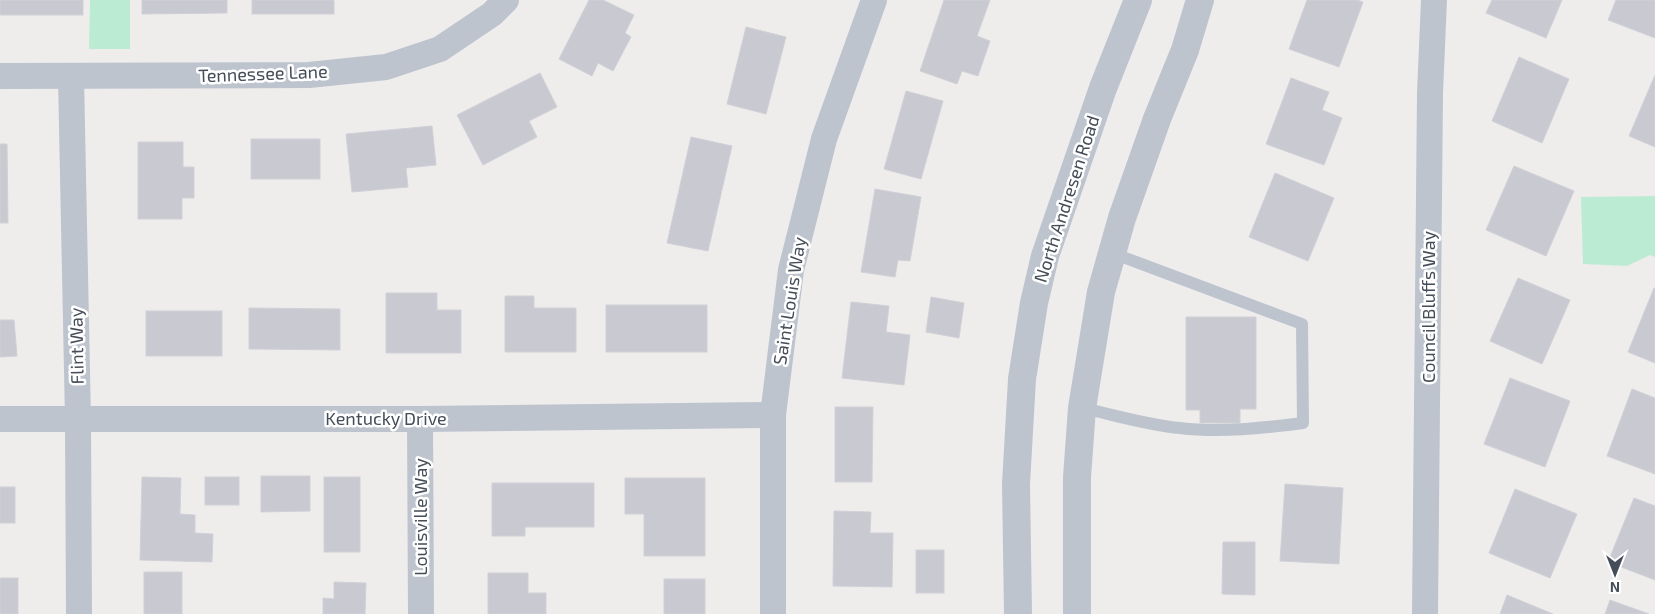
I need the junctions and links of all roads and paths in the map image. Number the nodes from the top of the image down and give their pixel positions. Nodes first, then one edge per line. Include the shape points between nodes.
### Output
1 (506, 0) edge
2 (874, 0) edge
3 (1138, 0) edge
4 (1200, 0) edge
5 (1434, 0) edge
6 (0, 76) edge
7 (71, 77) junction
8 (1112, 253) junction
9 (1082, 408) junction
10 (773, 415) junction
11 (420, 419) junction
12 (0, 420) edge
13 (78, 420) junction
14 (79, 614) edge
15 (421, 614) edge
16 (773, 614) edge
17 (1018, 614) edge
18 (1077, 614) edge
19 (1425, 614) edge

1 - 7 street, Tennessee Lane via 492,14 440,49 386,67 309,75
2 - 10 street, Saint Louis Way via 824,139 792,270
3 - 17 street, North Andresen Road via 1103,88 1051,239 1034,303 1022,379 1016,474
4 - 8 street
5 - 19 street, Council Bluffs Way via 1430,93
6 - 7 street, Tennessee Lane
7 - 13 street, Flint Way
8 - 9 street via 1101,292
8 - 9 lane via 1302,324 1303,423 1259,428 1182,429
9 - 18 street via 1077,477
10 - 11 street, Kentucky Drive
10 - 16 street, Saint Louis Way
11 - 13 street, Kentucky Drive
11 - 15 street, Louisville Way
12 - 13 street, Kentucky Drive
13 - 14 street, Flint Way

